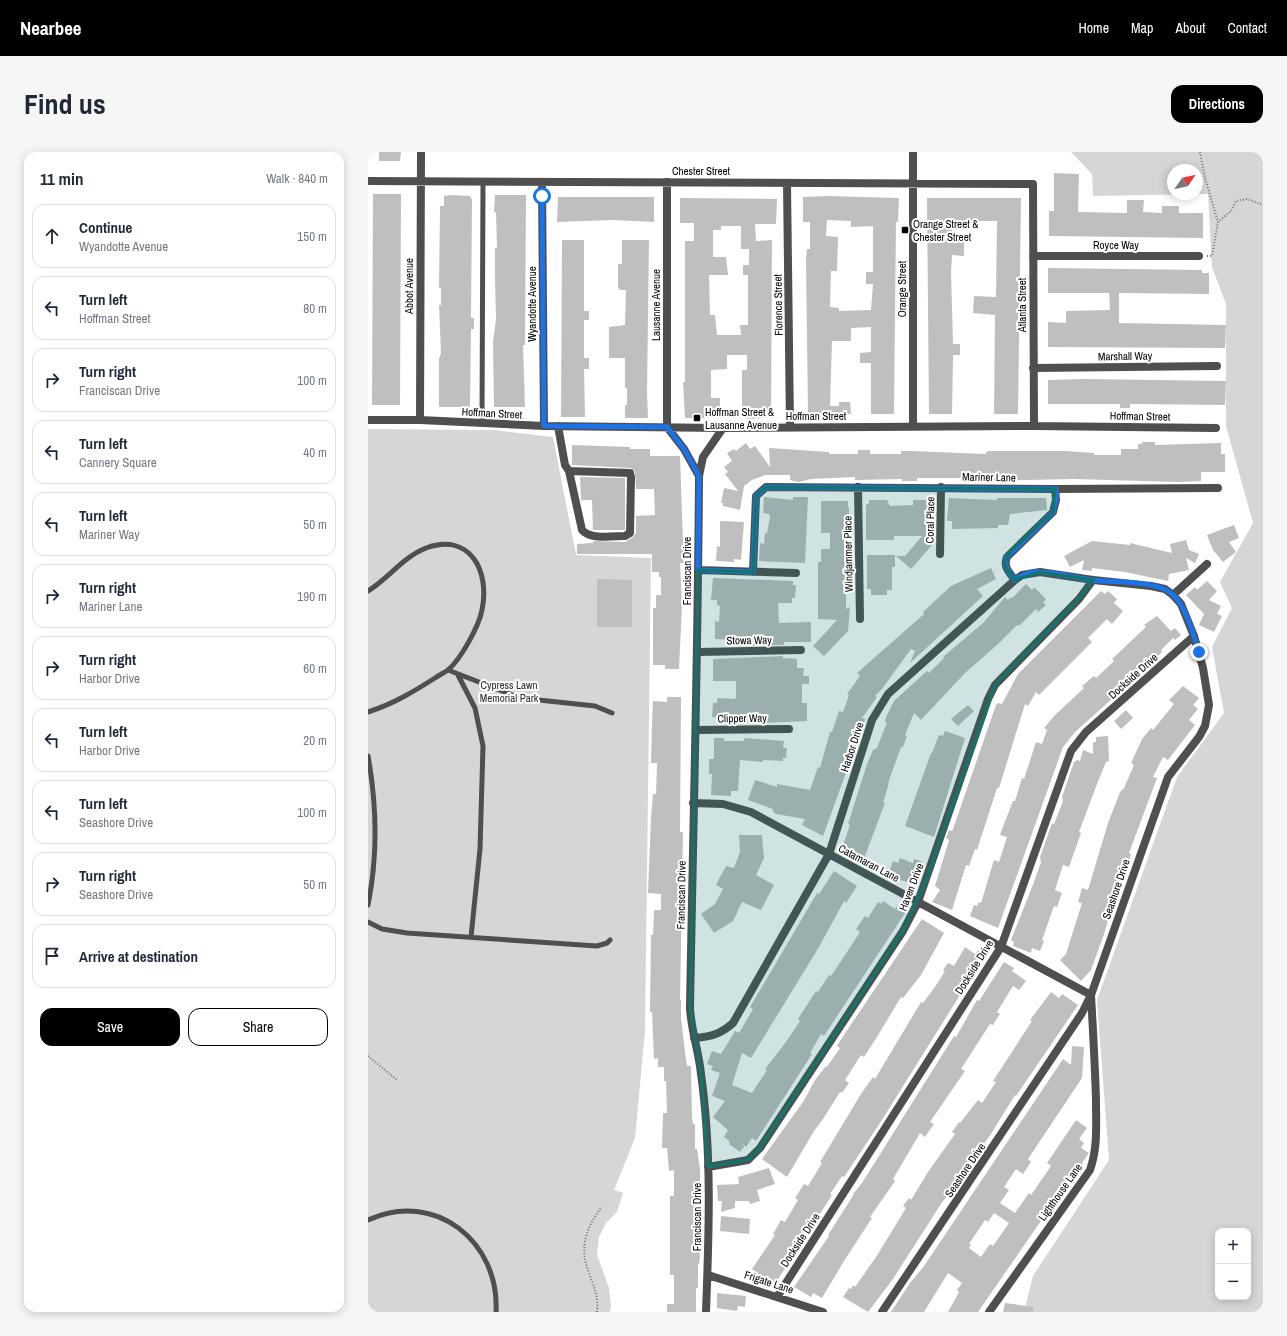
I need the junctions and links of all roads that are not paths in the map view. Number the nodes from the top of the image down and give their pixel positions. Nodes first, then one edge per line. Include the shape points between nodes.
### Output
1 (421, 152) edge
2 (913, 152) edge
3 (368, 181) edge
4 (421, 181) junction
5 (483, 182) junction
6 (542, 182) junction
7 (667, 182) junction
8 (787, 183) junction
9 (913, 183) junction
10 (1034, 184) joint
11 (1033, 256) junction
12 (1201, 256) road end
13 (1218, 366) dead end
14 (1033, 368) junction
15 (368, 420) edge
16 (420, 420) junction
17 (482, 423) junction
18 (544, 426) junction
19 (558, 426) junction
20 (790, 426) junction
21 (912, 426) junction
22 (1034, 426) junction
23 (667, 427) junction
24 (723, 428) junction
25 (1216, 428) dead end
26 (569, 471) junction
27 (699, 476) junction
28 (858, 487) junction
29 (941, 488) junction
30 (1218, 488) dead end
31 (1056, 489) junction
32 (940, 554) dead end
33 (1207, 564) dead end
34 (698, 570) junction
35 (753, 572) junction
36 (796, 572) dead end
37 (1015, 580) junction
38 (1093, 580) junction
39 (368, 591) edge
40 (1173, 594) junction
41 (860, 619) dead end
42 (1194, 636) junction
43 (801, 650) dead end
44 (698, 652) junction
45 (448, 670) junction
46 (458, 675) junction
47 (368, 712) edge
48 (612, 713) dead end
49 (789, 729) dead end
50 (696, 730) junction
51 (368, 756) edge
52 (693, 803) junction
53 (829, 854) junction
54 (918, 902) junction
55 (368, 905) edge
56 (368, 922) edge
57 (471, 937) junction
58 (610, 940) dead end
59 (1001, 947) junction
60 (1091, 995) junction
61 (694, 1038) junction
62 (708, 1167) junction
63 (368, 1220) edge
64 (708, 1274) junction
65 (777, 1296) junction
66 (496, 1312) edge
67 (706, 1312) edge
68 (823, 1312) edge
69 (882, 1312) edge
70 (989, 1312) edge

1 - 4 street, Abbot Avenue
2 - 9 street, Orange Street
3 - 4 street, Chester Street
4 - 5 street, Chester Street
4 - 16 street, Abbot Avenue
5 - 6 street, Chester Street
5 - 17 lane
6 - 7 street, Chester Street
6 - 18 street, Wyandotte Avenue
7 - 8 street, Chester Street
7 - 23 street, Lausanne Avenue
8 - 9 street, Chester Street
8 - 20 street, Florence Street
9 - 10 street, Chester Street
9 - 21 street, Orange Street
10 - 11 street, Atlanta Street
11 - 12 street, Royce Way
11 - 14 street, Atlanta Street
13 - 14 street, Marshall Way
14 - 22 street, Atlanta Street
15 - 16 street, Hoffman Street
16 - 17 street, Hoffman Street
17 - 18 street, Hoffman Street
18 - 19 street, Hoffman Street
19 - 23 street, Hoffman Street
19 - 26 street via 565,465
20 - 21 street, Hoffman Street
20 - 24 street, Hoffman Street
21 - 22 street, Hoffman Street
22 - 25 street, Hoffman Street
23 - 24 street, Hoffman Street
23 - 27 street, Franciscan Drive via 684,449
24 - 27 street, Franciscan Drive via 703,457
26 - 26 street via 579,522 585,533 592,536 630,534 630,473
27 - 34 street, Franciscan Drive
28 - 29 street, Mariner Lane
28 - 35 street, Mariner Lane via 772,486 760,490 755,504
28 - 41 street, Windjammer Place
29 - 31 street, Mariner Lane
29 - 32 street, Coral Place
30 - 31 street, Mariner Lane
31 - 37 street via 1053,512 1007,557 1006,568
33 - 40 street
34 - 35 street
34 - 44 street, Franciscan Drive
35 - 36 street
37 - 38 street via 1022,575 1040,572
37 - 53 street, Harbor Drive via 888,694 879,706 872,720
38 - 40 street via 1151,586
38 - 54 street, Haven Drive via 1079,599 995,685
39 - 45 lane via 413,555 426,548 453,546 472,555 482,575 482,610 470,639
40 - 42 street, Seashore Drive
42 - 59 street, Dockside Drive via 1086,732 1071,751
42 - 60 street, Seashore Drive via 1206,681 1208,716 1199,737 1165,783
43 - 44 street, Stowa Way
44 - 50 street, Franciscan Drive
45 - 46 lane
45 - 47 lane via 403,698
46 - 48 lane via 520,698 596,706
46 - 57 lane via 479,720 484,758 480,849
49 - 50 street, Clipper Way
50 - 52 street, Franciscan Drive
51 - 55 lane via 376,820 374,865
52 - 53 street, Catamaran Lane via 723,804 751,812
52 - 61 street, Franciscan Drive via 690,1008
53 - 54 street, Catamaran Lane
53 - 61 street, Harbor Drive via 733,1023 711,1037
54 - 59 street, Catamaran Lane
54 - 62 street, Haven Drive via 903,931 760,1148 748,1160
56 - 57 lane via 395,932
57 - 58 lane via 597,946
59 - 60 street, Catamaran Lane
59 - 65 street, Dockside Drive
60 - 69 street, Seashore Drive via 1072,1030
60 - 70 street, Lighthouse Lane via 1096,1094 1094,1158 1090,1170
61 - 62 street, Franciscan Drive via 702,1074
62 - 64 street, Franciscan Drive
63 - 66 lane via 395,1212 423,1213 443,1219 462,1230 478,1246 490,1265 496,1290
64 - 65 street, Frigate Lane
64 - 67 street, Franciscan Drive
65 - 68 street, Frigate Lane

